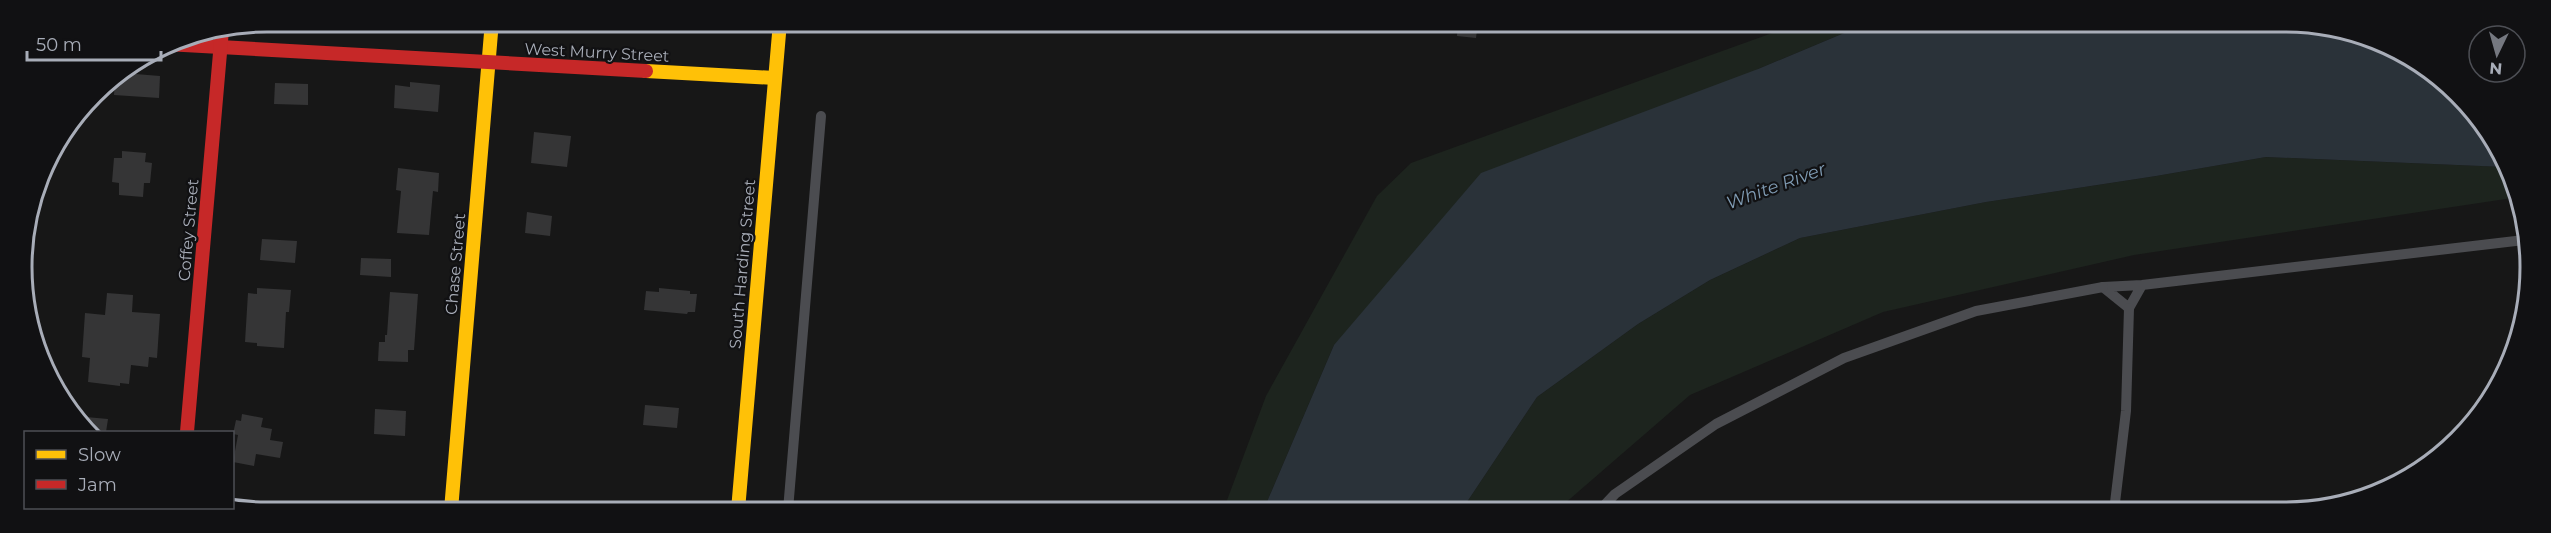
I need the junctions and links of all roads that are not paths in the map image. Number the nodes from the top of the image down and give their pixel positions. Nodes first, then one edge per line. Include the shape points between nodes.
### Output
1 (491, 32) edge
2 (779, 32) edge
3 (222, 36) edge
4 (188, 45) edge
5 (221, 47) junction
6 (488, 63) junction
7 (775, 78) junction
8 (821, 116) dead end
9 (2518, 241) edge
10 (2142, 285) junction
11 (2103, 287) junction
12 (2130, 308) junction
13 (187, 431) edge
14 (452, 502) edge
15 (739, 502) edge
16 (789, 502) edge
17 (1607, 502) edge
18 (2115, 502) edge

1 - 6 street, Chase Street
2 - 7 street, South Harding Street
3 - 5 street, Coffey Street
4 - 5 street, West Murry Street
5 - 6 street, West Murry Street
5 - 13 street, Coffey Street
6 - 7 street, West Murry Street
6 - 14 street, Chase Street
7 - 15 street, South Harding Street
8 - 16 lane
9 - 10 lane
10 - 11 lane
10 - 12 lane
11 - 12 lane
11 - 17 lane via 1976,310 1844,358 1716,424
12 - 18 lane via 2126,411

